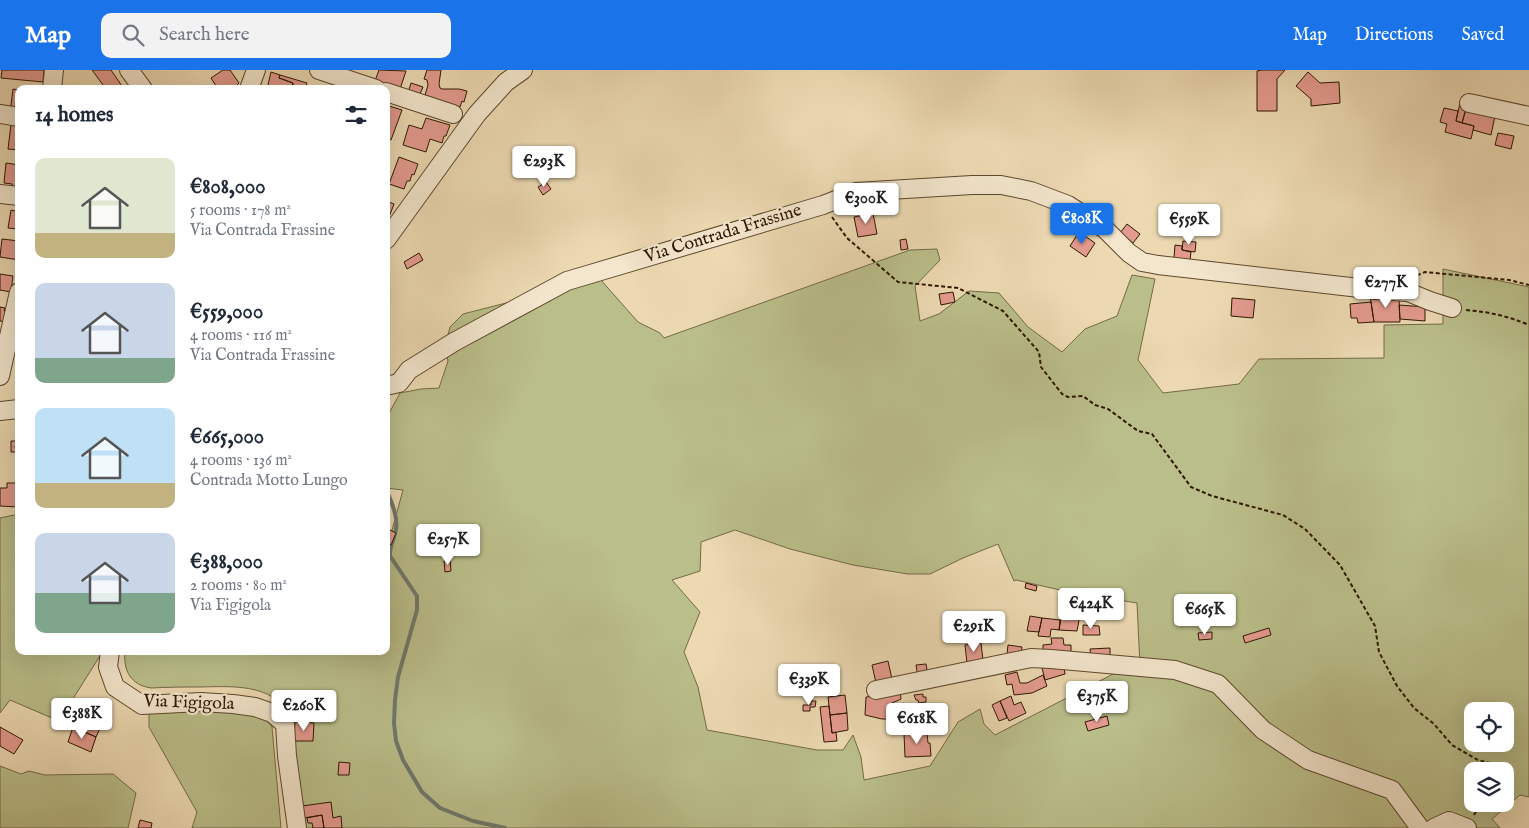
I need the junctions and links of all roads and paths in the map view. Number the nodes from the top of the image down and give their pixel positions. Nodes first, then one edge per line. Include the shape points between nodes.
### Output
1 (54, 70) edge
2 (129, 70) edge
3 (256, 70) edge
4 (318, 70) edge
5 (523, 70) edge
6 (508, 76) edge
7 (365, 83) edge
8 (52, 85) edge
9 (140, 85) edge
10 (250, 85) edge
11 (390, 93) edge
12 (1469, 103) dead end
13 (0, 114) edge
14 (453, 114) dead end
15 (15, 116) edge
16 (1529, 116) edge
17 (0, 194) edge
18 (15, 196) edge
19 (823, 205) junction
20 (402, 220) junction
21 (390, 235) edge
22 (390, 244) edge
23 (1529, 285) edge
24 (1396, 291) junction
25 (1452, 308) joint
26 (15, 310) edge
27 (1529, 326) edge
28 (0, 376) edge
29 (390, 385) edge
30 (15, 409) edge
31 (0, 411) edge
32 (110, 655) edge
33 (876, 690) dead end
34 (1486, 762) edge
35 (295, 809) junction
36 (298, 828) edge
37 (307, 828) edge
38 (1420, 828) edge
39 (1434, 828) edge
40 (1468, 828) edge

1 - 8 street
2 - 9 street
3 - 10 street
4 - 7 street
5 - 6 street
6 - 20 street via 476,114
11 - 14 street
12 - 16 street
13 - 15 street
17 - 18 street
19 - 24 street, Via Contrada Frassine via 856,192 1001,185 1031,191 1068,205 1106,228 1142,262
19 - 29 street, Via Contrada Frassine via 567,280 454,342 409,370 399,383
19 - 34 path via 847,238 898,282 958,288 1003,310 1039,352 1041,367 1062,394 1083,396 1138,431 1152,434 1191,487 1283,515 1305,529 1340,565 1375,626 1384,661 1414,708 1452,745
20 - 21 street
20 - 22 street
23 - 24 path via 1425,272 1405,280
24 - 25 street, Via Contrada Frassine via 1408,292
25 - 27 path via 1490,312
26 - 28 street
30 - 31 street
32 - 35 street, Via Figigola via 108,667 115,687 142,705 200,702 255,707 272,713 285,724
33 - 38 street via 1031,658 1175,670 1218,684 1263,730 1308,760 1392,790
35 - 36 street, Via Figigola
35 - 37 street
39 - 40 street via 1449,821

